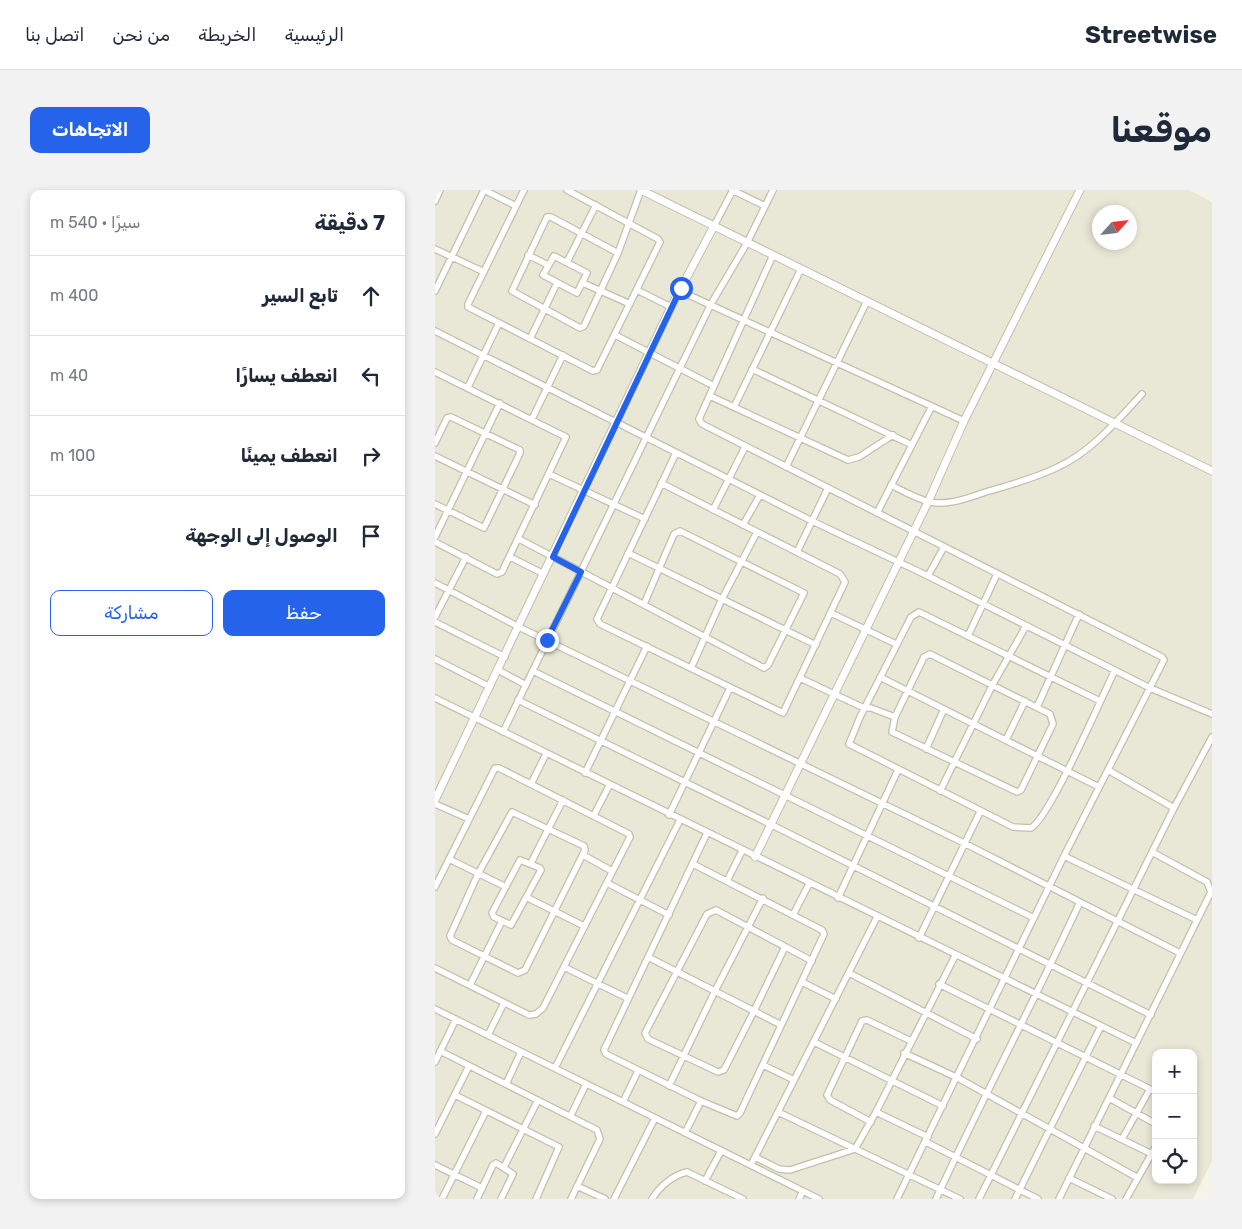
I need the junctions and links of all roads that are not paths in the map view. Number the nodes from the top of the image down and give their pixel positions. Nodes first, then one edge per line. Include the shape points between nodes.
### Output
1 (440, 190) edge
2 (484, 190) edge
3 (524, 190) edge
4 (567, 190) edge
5 (641, 190) edge
6 (732, 190) edge
7 (773, 190) edge
8 (1080, 190) edge
9 (435, 201) edge
10 (596, 205) junction
11 (516, 206) junction
12 (765, 206) junction
13 (629, 224) junction
14 (714, 226) junction
15 (582, 233) junction
16 (747, 242) junction
17 (435, 249) edge
18 (618, 253) junction
19 (528, 255) junction
20 (773, 255) junction
21 (452, 257) junction
22 (567, 262) junction
23 (548, 265) junction
24 (801, 269) junction
25 (484, 272) junction
26 (557, 283) junction
27 (583, 283) junction
28 (637, 290) junction
29 (435, 291) edge
30 (600, 291) junction
31 (680, 291) junction
32 (867, 301) junction
33 (630, 304) junction
34 (711, 304) junction
35 (671, 307) junction
36 (545, 310) junction
37 (744, 319) junction
38 (499, 323) junction
39 (435, 330) edge
40 (770, 331) junction
41 (615, 335) junction
42 (530, 339) junction
43 (649, 354) junction
44 (483, 355) junction
45 (563, 355) junction
46 (838, 362) junction
47 (994, 364) junction
48 (752, 369) junction
49 (680, 370) junction
50 (435, 372) edge
51 (714, 386) junction
52 (468, 387) junction
53 (547, 388) junction
54 (1142, 394) dead end
55 (710, 396) junction
56 (819, 400) junction
57 (500, 403) junction
58 (932, 406) junction
59 (734, 407) junction
60 (533, 420) junction
61 (964, 421) junction
62 (616, 423) junction
63 (1115, 423) junction
64 (485, 432) junction
65 (893, 435) junction
66 (800, 438) junction
67 (647, 439) junction
68 (435, 443) edge
69 (912, 445) junction
70 (745, 447) junction
71 (676, 452) junction
72 (435, 456) edge
73 (786, 468) junction
74 (467, 471) junction
75 (1212, 471) edge
76 (549, 474) junction
77 (728, 479) junction
78 (661, 483) junction
79 (891, 485) junction
80 (828, 488) junction
81 (503, 489) junction
82 (584, 491) junction
83 (760, 495) junction
84 (928, 502) junction
85 (435, 504) edge
86 (535, 505) junction
87 (614, 505) junction
88 (447, 510) junction
89 (713, 510) junction
90 (877, 513) junction
91 (645, 519) junction
92 (812, 521) junction
93 (743, 525) junction
94 (913, 531) junction
95 (757, 532) junction
96 (435, 537) edge
97 (519, 539) junction
98 (435, 542) edge
99 (944, 547) junction
100 (797, 552) junction
101 (628, 553) junction
102 (466, 557) junction
103 (510, 557) junction
104 (553, 557) junction
105 (742, 560) junction
106 (898, 562) junction
107 (659, 568) junction
108 (581, 572) junction
109 (544, 574) junction
110 (997, 574) junction
111 (928, 576) junction
112 (435, 583) edge
113 (612, 588) junction
114 (448, 590) junction
115 (722, 599) junction
116 (982, 603) junction
117 (644, 604) junction
118 (831, 613) junction
119 (1079, 614) junction
120 (435, 617) edge
121 (435, 622) edge
122 (1025, 626) junction
123 (519, 627) junction
124 (865, 629) junction
125 (786, 630) junction
126 (968, 636) junction
127 (704, 637) junction
128 (547, 640) junction
129 (896, 644) junction
130 (1063, 644) junction
131 (815, 645) junction
132 (647, 646) junction
133 (1009, 656) junction
134 (505, 657) junction
135 (435, 659) edge
136 (691, 668) junction
137 (498, 670) junction
138 (533, 670) junction
139 (1115, 670) junction
140 (880, 677) junction
141 (1050, 677) junction
142 (800, 678) junction
143 (630, 680) junction
144 (993, 684) junction
145 (526, 685) junction
146 (490, 687) junction
147 (730, 688) junction
148 (1150, 688) junction
149 (908, 691) junction
150 (834, 694) junction
151 (435, 698) edge
152 (519, 700) junction
153 (1025, 701) junction
154 (1101, 701) junction
155 (1037, 707) junction
156 (864, 708) junction
157 (944, 709) junction
158 (615, 711) junction
159 (1212, 714) edge
160 (895, 717) junction
161 (475, 718) junction
162 (713, 721) junction
163 (974, 723) junction
164 (503, 732) junction
165 (1212, 738) edge
166 (1006, 740) junction
167 (601, 741) junction
168 (926, 749) junction
169 (698, 752) junction
170 (546, 754) junction
171 (1037, 754) junction
172 (955, 762) junction
173 (800, 764) junction
174 (1067, 769) junction
175 (898, 770) junction
176 (1108, 770) junction
177 (585, 774) junction
178 (684, 782) junction
179 (531, 784) junction
180 (609, 786) junction
181 (1099, 787) junction
182 (940, 791) junction
183 (784, 795) junction
184 (563, 800) junction
185 (435, 802) edge
186 (881, 804) junction
187 (1174, 808) junction
188 (980, 812) junction
189 (594, 815) junction
190 (669, 815) junction
191 (469, 819) junction
192 (680, 820) junction
193 (770, 824) junction
194 (550, 828) junction
195 (707, 833) junction
196 (867, 835) junction
197 (964, 843) junction
198 (742, 851) junction
199 (1152, 852) junction
200 (583, 855) junction
201 (1064, 856) junction
202 (755, 857) junction
203 (449, 859) junction
204 (531, 863) junction
205 (693, 864) junction
206 (853, 865) junction
207 (613, 871) junction
208 (479, 874) junction
209 (949, 876) junction
210 (727, 881) junction
211 (607, 883) junction
212 (809, 884) junction
213 (1049, 886) junction
214 (435, 887) edge
215 (506, 887) junction
216 (1133, 890) junction
217 (528, 898) junction
218 (763, 898) junction
219 (838, 898) junction
220 (639, 899) junction
221 (1080, 902) junction
222 (935, 906) junction
223 (554, 912) junction
224 (793, 914) junction
225 (669, 915) junction
226 (877, 917) junction
227 (1035, 918) junction
228 (1197, 920) junction
229 (502, 921) junction
230 (1117, 921) junction
231 (584, 926) junction
232 (747, 927) junction
233 (919, 938) junction
234 (785, 947) junction
235 (1020, 948) junction
236 (1180, 953) junction
237 (484, 956) junction
238 (955, 956) junction
239 (648, 957) junction
240 (812, 961) junction
241 (1051, 964) junction
242 (564, 967) junction
243 (437, 968) edge
244 (677, 971) junction
245 (849, 973) junction
246 (435, 976) edge
247 (1005, 980) junction
248 (802, 982) junction
249 (1087, 982) junction
250 (597, 984) junction
251 (939, 984) junction
252 (470, 985) junction
253 (715, 991) junction
254 (1037, 995) junction
255 (627, 998) junction
256 (836, 998) junction
257 (504, 1003) junction
258 (435, 1009) edge
259 (990, 1009) junction
260 (754, 1011) junction
261 (926, 1012) junction
262 (1072, 1012) junction
263 (1151, 1015) junction
264 (456, 1019) junction
265 (781, 1024) junction
266 (1021, 1024) junction
267 (1101, 1026) junction
268 (488, 1035) junction
269 (977, 1039) junction
270 (911, 1040) junction
271 (814, 1042) junction
272 (1057, 1042) junction
273 (1136, 1043) junction
274 (440, 1051) junction
275 (521, 1052) junction
276 (904, 1053) junction
277 (682, 1056) junction
278 (1085, 1056) junction
279 (845, 1058) junction
280 (435, 1062) edge
281 (763, 1065) junction
282 (469, 1066) junction
283 (555, 1068) junction
284 (638, 1071) junction
285 (1120, 1074) junction
286 (958, 1078) junction
287 (794, 1080) junction
288 (891, 1082) junction
289 (506, 1084) junction
290 (586, 1084) junction
291 (669, 1086) junction
292 (1152, 1090) edge
293 (1152, 1092) edge
294 (986, 1094) junction
295 (455, 1095) junction
296 (1109, 1098) junction
297 (538, 1100) junction
298 (701, 1101) junction
299 (623, 1102) junction
300 (943, 1106) junction
301 (486, 1111) junction
302 (778, 1112) junction
303 (876, 1112) junction
304 (1022, 1113) junction
305 (1137, 1113) junction
306 (435, 1115) edge
307 (571, 1115) junction
308 (655, 1118) junction
309 (443, 1119) junction
310 (871, 1122) junction
311 (1152, 1122) edge
312 (1094, 1126) junction
313 (523, 1128) junction
314 (1049, 1128) junction
315 (685, 1133) junction
316 (435, 1134) edge
317 (927, 1140) junction
318 (1122, 1140) junction
319 (1083, 1148) junction
320 (855, 1149) junction
321 (721, 1151) junction
322 (1152, 1154) joint
323 (955, 1157) junction
324 (755, 1158) junction
325 (435, 1165) edge
326 (751, 1166) junction
327 (504, 1167) junction
328 (454, 1174) junction
329 (909, 1175) junction
330 (992, 1175) junction
331 (1069, 1178) junction
332 (1138, 1178) junction
333 (705, 1181) junction
334 (577, 1186) junction
335 (483, 1188) junction
336 (1019, 1189) junction
337 (940, 1190) junction
338 (803, 1191) junction
339 (738, 1198) edge
340 (441, 1199) edge
341 (477, 1199) edge
342 (501, 1199) edge
343 (536, 1199) edge
344 (571, 1199) edge
345 (605, 1199) edge
346 (615, 1199) edge
347 (653, 1199) edge
348 (799, 1199) edge
349 (819, 1199) edge
350 (897, 1199) edge
351 (936, 1199) edge
352 (960, 1199) edge
353 (979, 1199) edge
354 (1015, 1199) edge
355 (1037, 1199) edge
356 (1059, 1199) edge
357 (1112, 1199) edge
358 (1126, 1199) edge

1 - 9 street
2 - 11 street
2 - 21 street
3 - 11 street
4 - 10 street
5 - 13 street
5 - 14 street
6 - 12 street
6 - 14 street
7 - 12 street
8 - 47 street
10 - 13 street
10 - 15 street
11 - 25 street
12 - 16 street
13 - 18 street
13 - 28 street via 660,242
14 - 16 street
14 - 31 street
15 - 18 street
15 - 19 street via 547,217
15 - 22 street
16 - 20 street
16 - 34 street
17 - 21 street
18 - 30 street
19 - 23 street
19 - 36 street via 512,292
20 - 24 street
20 - 37 street
21 - 25 street
21 - 29 street
22 - 23 street via 554,256
22 - 27 street via 586,272
23 - 26 street via 543,275
24 - 32 street
24 - 40 street
25 - 38 street via 469,307
26 - 27 street via 576,293
26 - 36 street
27 - 30 street
28 - 33 street
28 - 35 street
30 - 33 street
30 - 36 street via 582,328
31 - 34 street
31 - 35 street
32 - 46 street
32 - 47 street
33 - 41 street
34 - 37 street
34 - 49 street
35 - 43 street
36 - 42 street
37 - 40 street
37 - 51 street
38 - 42 street
38 - 44 street
39 - 44 street
40 - 46 street
40 - 48 street
41 - 43 street
41 - 45 street via 597,370 593,371
42 - 45 street
43 - 49 street
43 - 62 street
44 - 52 street
44 - 53 street
45 - 53 street
46 - 56 street
46 - 58 street
47 - 61 street
47 - 63 street
48 - 56 street
48 - 59 street
49 - 51 street
49 - 67 street
50 - 52 street
51 - 55 street
52 - 57 street
53 - 60 street
53 - 62 street
54 - 63 street
55 - 59 street
55 - 70 street via 700,422
56 - 65 street
56 - 66 street
57 - 60 street
57 - 64 street
58 - 61 street
58 - 69 street
59 - 66 street
60 - 76 street via 566,436
61 - 84 street
62 - 67 street
62 - 82 street
63 - 75 street
63 - 84 street via 1060,467 957,501
64 - 68 street via 449,417
64 - 74 street
64 - 81 street via 520,451
65 - 66 street via 859,457 847,460
65 - 69 street
66 - 73 street
67 - 71 street
67 - 87 street
69 - 79 street
70 - 73 street
70 - 77 street
71 - 77 street
71 - 78 street
72 - 74 street
73 - 80 street
74 - 81 street
74 - 88 street
76 - 82 street
76 - 86 street
77 - 83 street
77 - 89 street
78 - 89 street
78 - 91 street
79 - 84 street
79 - 90 street
80 - 90 street
80 - 92 street
81 - 86 street
81 - 88 street via 484,528
82 - 87 street
82 - 104 street
83 - 92 street
83 - 93 street
84 - 94 street
85 - 88 street
86 - 97 street
87 - 91 street
87 - 108 street
88 - 96 street
89 - 93 street
90 - 94 street
91 - 101 street
92 - 100 street
92 - 106 street
93 - 95 street
94 - 99 street
94 - 106 street
95 - 100 street
95 - 105 street
97 - 103 street
97 - 104 street
98 - 102 street
99 - 110 street
99 - 111 street
100 - 118 street via 843,577 845,582
101 - 107 street
101 - 113 street
102 - 103 street via 499,574
102 - 114 street
103 - 109 street
104 - 108 street
104 - 109 street
105 - 107 street via 680,531 674,534
105 - 115 street
105 - 125 street via 804,593
106 - 111 street
106 - 124 street
107 - 115 street
107 - 117 street
108 - 113 street
108 - 128 street
109 - 123 street
110 - 116 street
110 - 119 street
111 - 116 street
112 - 114 street
113 - 117 street
113 - 132 street via 598,616 600,624
114 - 120 street
114 - 123 street
115 - 125 street
115 - 127 street
116 - 122 street
116 - 126 street
117 - 127 street
118 - 124 street
118 - 131 street
119 - 130 street
119 - 148 street via 1164,658
121 - 134 street
122 - 130 street
122 - 133 street
123 - 128 street
123 - 134 street
124 - 129 street
124 - 150 street
125 - 127 street via 764,668
125 - 131 street
126 - 129 street via 919,612 911,617
126 - 133 street
127 - 136 street
128 - 138 street
128 - 143 street
129 - 140 street
130 - 139 street
130 - 141 street
131 - 142 street
132 - 136 street
132 - 143 street
133 - 141 street
133 - 144 street
134 - 137 street
135 - 146 street
136 - 147 street
137 - 145 street
137 - 146 street
138 - 145 street
138 - 158 street
139 - 148 street
139 - 154 street
140 - 149 street
140 - 156 street
141 - 154 street
141 - 155 street
142 - 147 street via 781,714
142 - 150 street
143 - 158 street
143 - 162 street
144 - 149 street via 930,654 924,657
144 - 153 street
144 - 163 street
145 - 152 street
146 - 161 street
147 - 162 street
148 - 159 street
148 - 176 street
149 - 157 street
149 - 160 street
150 - 156 street
150 - 173 street
151 - 161 street
152 - 164 street
152 - 167 street
153 - 155 street
153 - 166 street
154 - 174 street
155 - 171 street via 1050,714 1053,724
156 - 160 street
156 - 175 street via 849,744
157 - 163 street
157 - 168 street
158 - 167 street
158 - 169 street
160 - 168 street via 892,732
161 - 164 street
161 - 185 street
162 - 169 street
162 - 173 street
163 - 166 street
163 - 172 street
164 - 170 street
165 - 187 street
166 - 171 street
167 - 177 street
167 - 178 street
168 - 172 street
169 - 178 street
169 - 183 street
170 - 177 street
170 - 179 street
171 - 172 street via 1025,786 1017,792
171 - 174 street
172 - 182 street
173 - 183 street
173 - 186 street
174 - 181 street
174 - 188 street via 1045,812 1031,828 1017,828
175 - 182 street
175 - 186 street
176 - 181 street
176 - 187 street
177 - 180 street
178 - 190 street
178 - 193 street
179 - 184 street
179 - 191 street via 495,768
180 - 189 street
180 - 190 street
181 - 201 street
182 - 188 street
183 - 193 street
183 - 196 street
184 - 189 street
184 - 194 street
185 - 191 street
186 - 196 street
186 - 197 street
187 - 199 street
188 - 197 street
189 - 207 street via 629,834
190 - 192 street
191 - 203 street
192 - 195 street
192 - 220 street
193 - 202 street
193 - 206 street
194 - 200 street via 583,846
194 - 204 street
194 - 208 street via 512,812
195 - 198 street
195 - 205 street
196 - 206 street
196 - 209 street
197 - 209 street
197 - 213 street
198 - 202 street
198 - 210 street
199 - 216 street
199 - 228 street via 1209,885 1211,892
200 - 207 street
200 - 223 street
201 - 213 street
201 - 216 street
202 - 212 street
203 - 208 street
203 - 214 street
204 - 215 street via 520,860
204 - 217 street via 541,870
205 - 210 street
205 - 225 street
206 - 219 street
206 - 222 street
207 - 211 street
208 - 215 street
208 - 237 street via 450,936
209 - 222 street
209 - 227 street
210 - 218 street
211 - 220 street
211 - 231 street
212 - 219 street
212 - 224 street
213 - 221 street
213 - 227 street
215 - 229 street via 492,913
216 - 228 street
216 - 230 street
217 - 223 street
217 - 229 street via 512,925
218 - 224 street
218 - 232 street
219 - 226 street
220 - 225 street
220 - 250 street
221 - 230 street
221 - 241 street
222 - 233 street
222 - 235 street
223 - 231 street
223 - 237 street via 522,972
224 - 240 street via 825,934
225 - 239 street
226 - 233 street
226 - 245 street
227 - 235 street
228 - 236 street
229 - 237 street
230 - 236 street
230 - 249 street
231 - 242 street
232 - 234 street
232 - 244 street via 716,910 711,911
232 - 253 street
233 - 238 street
234 - 240 street
234 - 260 street
235 - 241 street
235 - 247 street
236 - 263 street
237 - 252 street
238 - 247 street
238 - 251 street
239 - 244 street
239 - 255 street
240 - 248 street
241 - 249 street
241 - 254 street
242 - 250 street
242 - 257 street via 543,1008 536,1014 529,1015
243 - 246 street
243 - 252 street
244 - 253 street
244 - 277 street via 645,1033 646,1037
245 - 256 street
245 - 261 street
247 - 254 street
247 - 259 street
248 - 256 street
248 - 265 street
249 - 262 street
249 - 263 street
250 - 255 street
250 - 283 street
251 - 259 street
251 - 261 street
252 - 257 street
253 - 260 street
253 - 277 street
254 - 262 street
254 - 266 street
255 - 284 street via 604,1050
256 - 271 street
257 - 268 street
258 - 264 street
259 - 266 street
259 - 269 street
260 - 265 street
260 - 277 street via 721,1072
261 - 269 street
261 - 270 street
262 - 267 street
262 - 272 street
263 - 273 street
264 - 268 street
264 - 274 street
265 - 281 street
266 - 272 street
266 - 294 street
267 - 273 street
267 - 278 street
268 - 275 street
269 - 286 street
270 - 276 street
270 - 279 street via 864,1020
271 - 279 street
271 - 287 street
272 - 278 street
272 - 304 street
273 - 285 street
274 - 280 street
274 - 282 street
275 - 283 street
275 - 289 street
276 - 286 street
276 - 288 street
277 - 291 street
278 - 285 street
278 - 314 street
279 - 288 street
279 - 310 street via 827,1097
281 - 287 street
281 - 298 street via 737,1116
282 - 289 street
282 - 295 street
283 - 290 street
284 - 291 street
284 - 299 street
285 - 292 street
285 - 296 street
286 - 294 street
286 - 300 street
287 - 302 street
288 - 300 street
288 - 303 street
289 - 297 street
290 - 299 street
290 - 307 street
291 - 298 street
293 - 305 street
294 - 304 street
294 - 323 street
295 - 301 street
295 - 309 street
296 - 305 street
296 - 312 street
297 - 307 street
297 - 313 street
298 - 315 street
299 - 308 street
300 - 317 street
301 - 313 street
301 - 328 street
302 - 320 street
302 - 324 street
303 - 310 street
303 - 317 street
304 - 314 street
304 - 330 street
305 - 311 street
305 - 318 street
306 - 309 street
307 - 334 street via 594,1127 600,1139
308 - 315 street
308 - 346 street
309 - 316 street
310 - 320 street
312 - 318 street
312 - 319 street
313 - 327 street
313 - 343 street via 559,1147
314 - 319 street
314 - 336 street
315 - 321 street
317 - 323 street
317 - 329 street
318 - 322 street
319 - 331 street
319 - 332 street
320 - 324 street via 790,1170 779,1169
320 - 329 street
321 - 326 street
321 - 333 street
322 - 332 street
323 - 330 street
323 - 337 street
324 - 326 street
325 - 328 street
326 - 338 street
327 - 335 street via 493,1165
327 - 342 street via 513,1176
328 - 335 street
328 - 340 street
329 - 337 street
329 - 350 street
330 - 336 street
330 - 353 street
331 - 356 street
331 - 357 street
332 - 358 street
333 - 339 street
333 - 347 street via 687,1172 680,1174 660,1188
334 - 344 street
334 - 345 street
335 - 341 street
336 - 354 street
336 - 355 street
337 - 351 street
337 - 352 street
338 - 348 street
338 - 349 street

